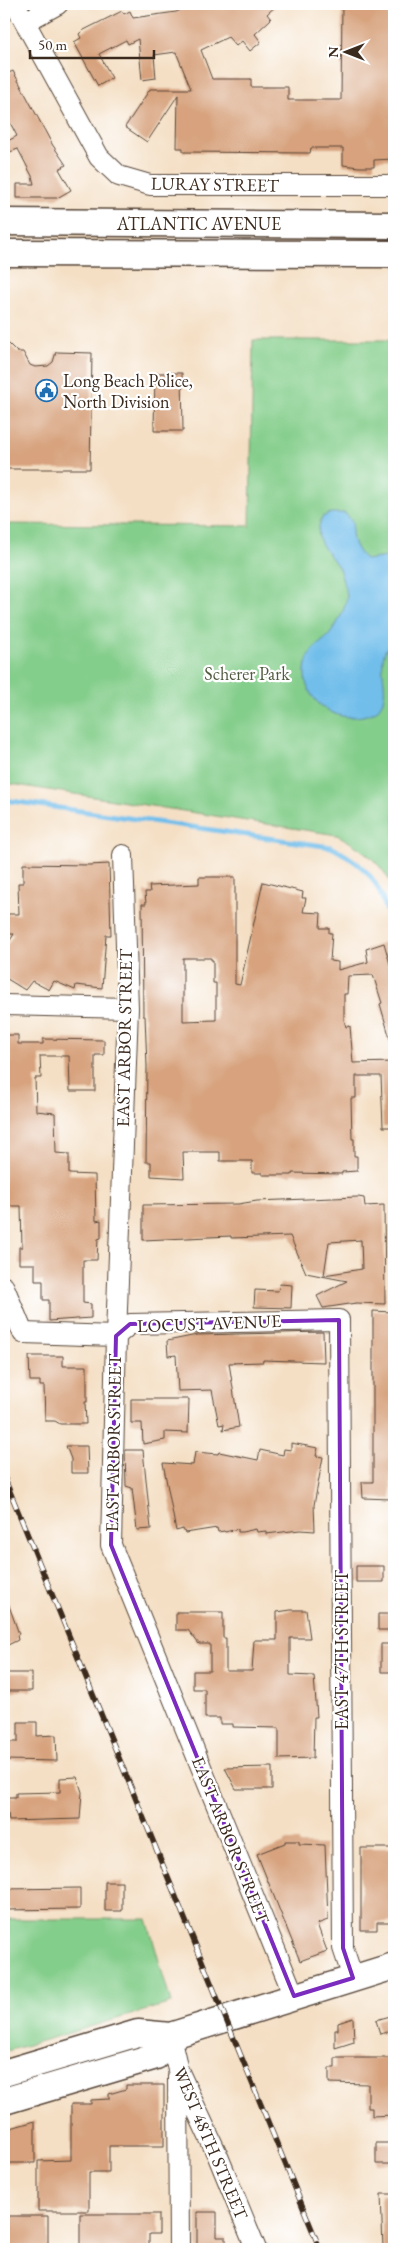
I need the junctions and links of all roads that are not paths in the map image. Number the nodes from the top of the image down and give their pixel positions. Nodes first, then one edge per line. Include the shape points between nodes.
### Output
1 (15, 4) edge
2 (58, 4) edge
3 (25, 22) junction
4 (394, 184) edge
5 (4, 222) edge
6 (394, 225) edge
7 (4, 254) edge
8 (394, 254) edge
9 (123, 855) dead end
10 (4, 1005) edge
11 (128, 1008) junction
12 (4, 1287) edge
13 (339, 1320) joint
14 (116, 1336) junction
15 (394, 1966) edge
16 (353, 1978) junction
17 (294, 1996) junction
18 (170, 2036) junction
19 (178, 2070) junction
20 (4, 2072) edge
21 (4, 2101) edge
22 (179, 2249) edge
23 (256, 2249) edge

1 - 3 street, LURAY STREET
2 - 3 street
3 - 4 street, LURAY STREET via 99,157 118,176 150,185
5 - 6 main road, ATLANTIC AVENUE
7 - 8 main road, ATLANTIC AVENUE
9 - 11 street, EAST ARBOR STREET
10 - 11 street
11 - 14 street, EAST ARBOR STREET
12 - 14 street, LOCUST AVENUE via 23,1333
13 - 14 street, LOCUST AVENUE via 130,1324
13 - 16 street, EAST 47TH STREET via 343,1948
14 - 17 street, EAST ARBOR STREET via 111,1545
15 - 16 main road
16 - 17 main road
17 - 18 main road
18 - 19 street, WEST 48TH STREET
18 - 20 main road via 138,2033
18 - 21 main road via 156,2056
19 - 22 street
19 - 23 street, WEST 48TH STREET

